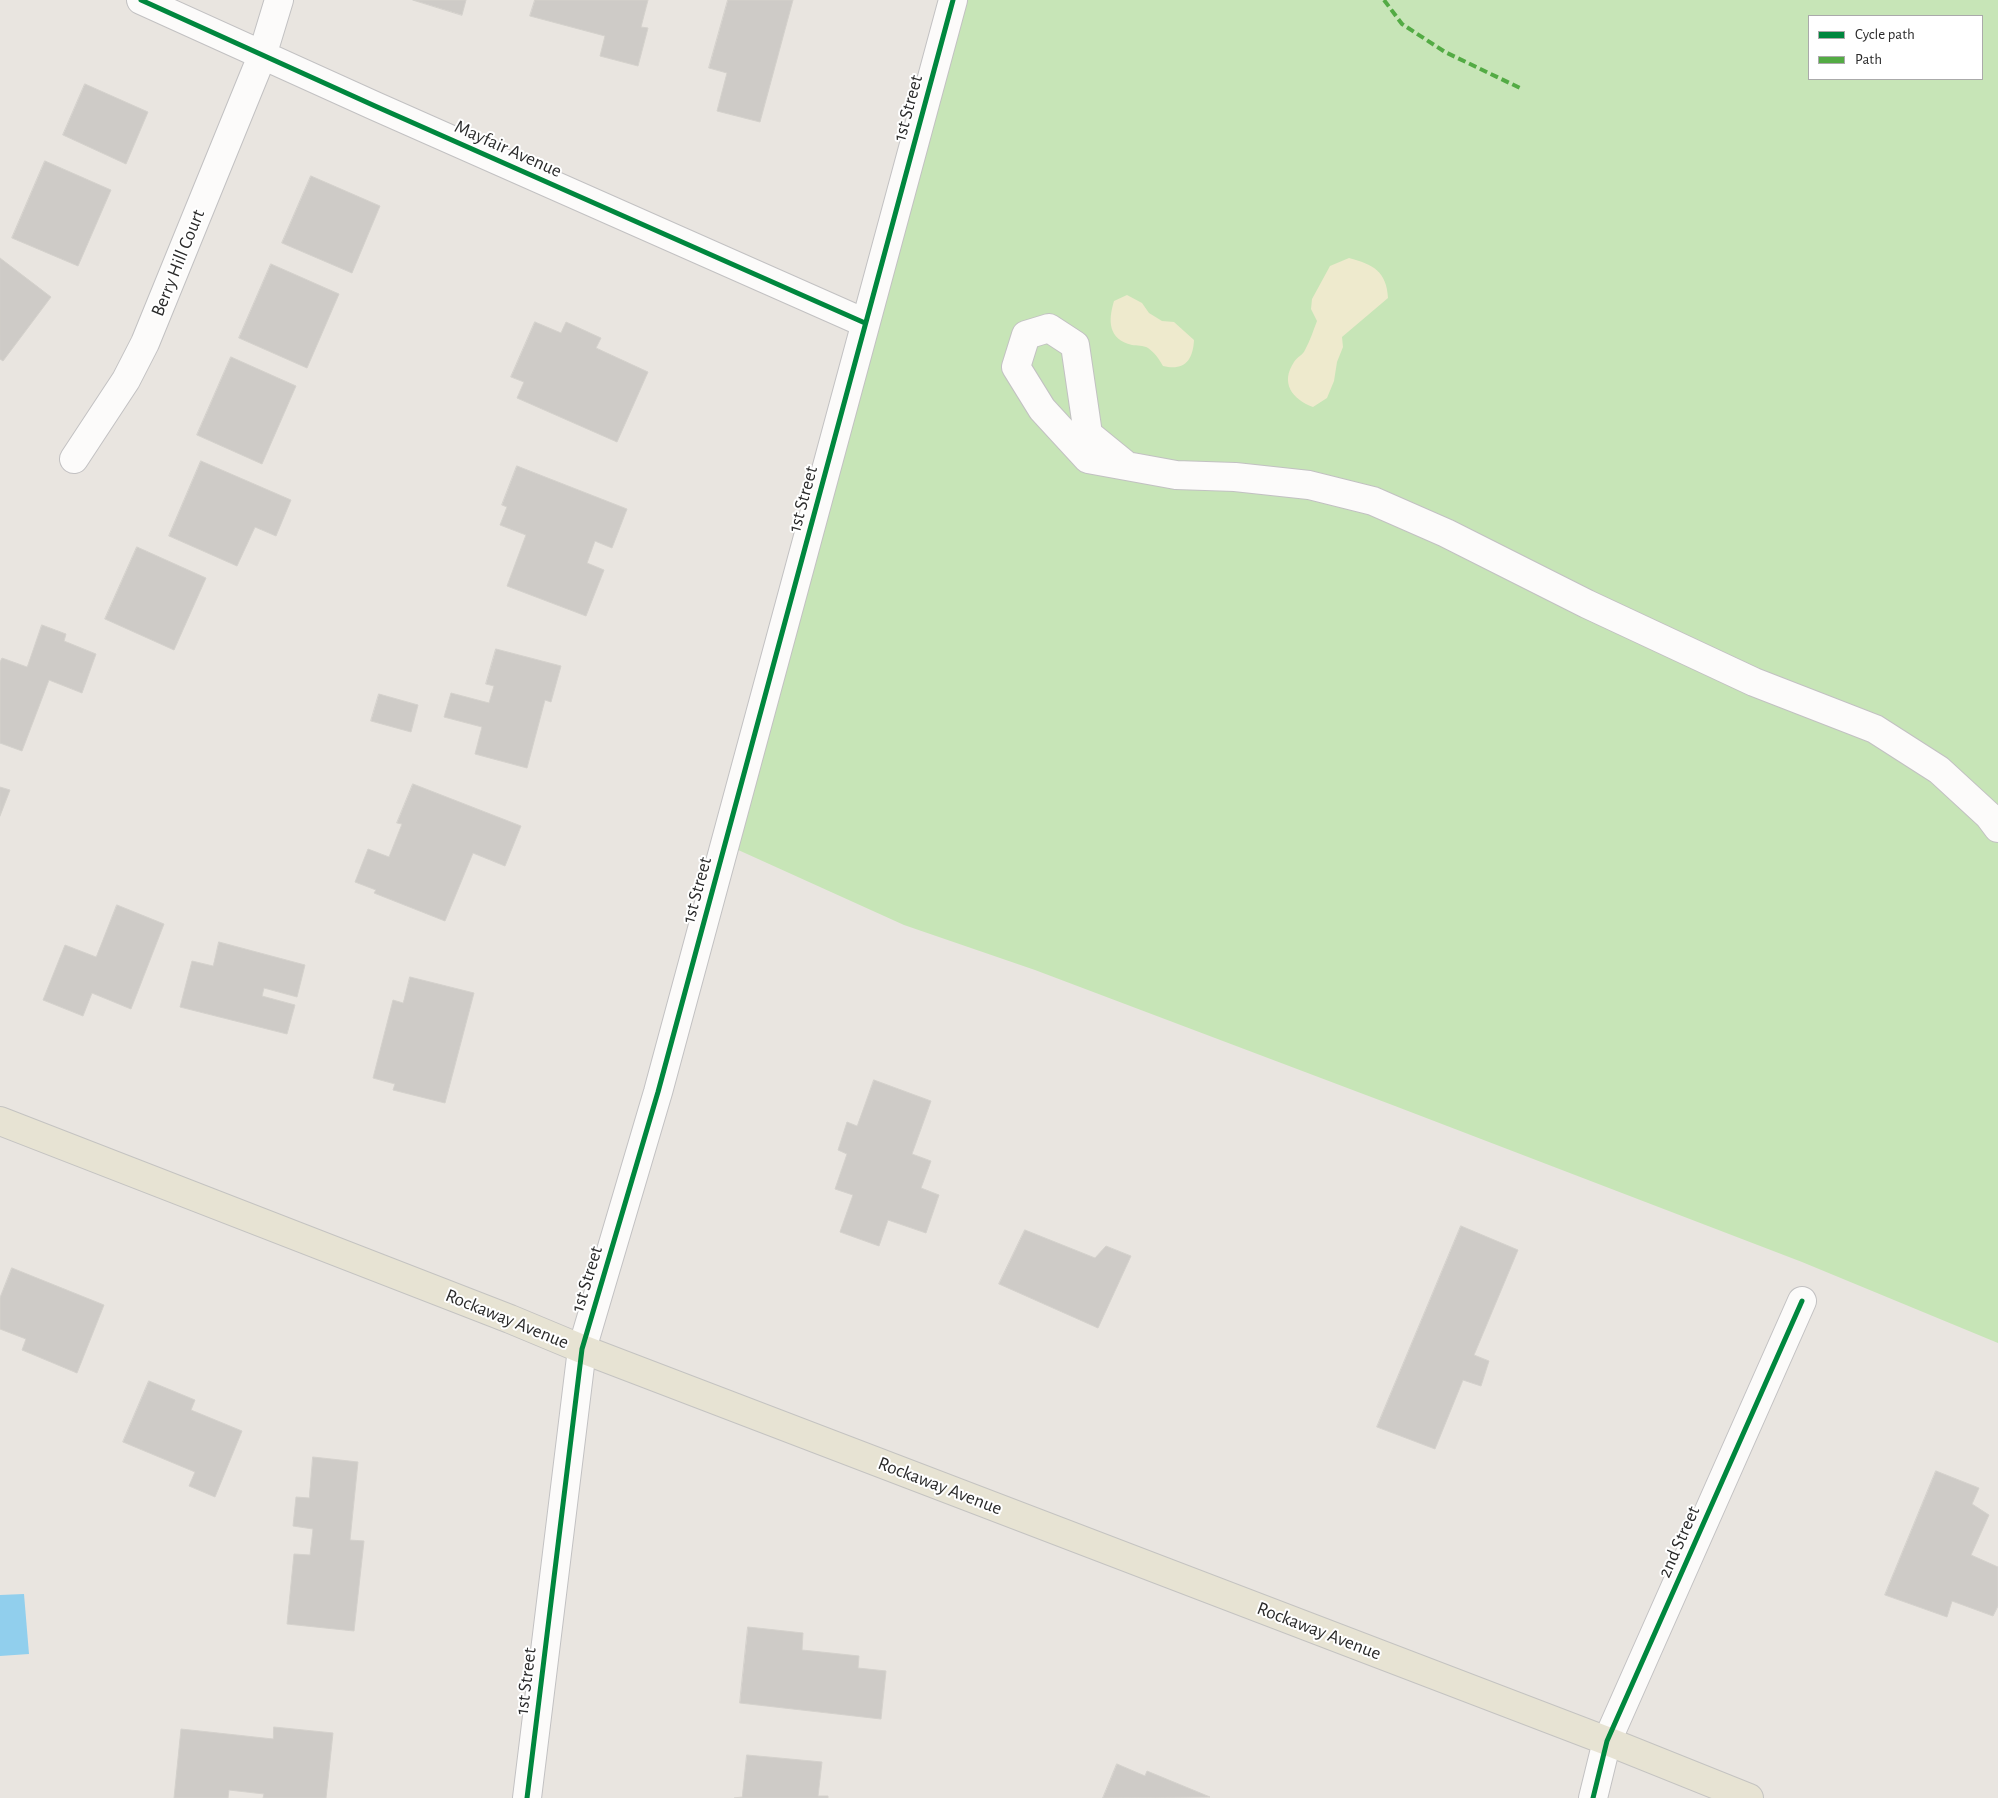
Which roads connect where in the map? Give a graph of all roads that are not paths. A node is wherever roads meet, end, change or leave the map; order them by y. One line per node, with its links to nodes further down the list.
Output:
1 (141, 0): 4 (street, Mayfair Avenue)
2 (279, 0): 4 (street, Berry Hill Court)
3 (953, 0): 5 (street, 1st Street)
4 (262, 56): 5 (street, Mayfair Avenue); 6 (street, Berry Hill Court)
5 (865, 323): 11 (street, 1st Street)
6 (74, 459)
7 (1126, 465): 7 (street); 8 (street)
8 (1998, 828)
9 (0, 1121): 11 (main road, Rockaway Avenue)
10 (1802, 1301): 12 (street, 2nd Street)
11 (582, 1350): 12 (main road, Rockaway Avenue); 13 (street, 1st Street)
12 (1607, 1741): 14 (street, 2nd Street); 15 (main road, Rockaway Avenue)
13 (527, 1798)
14 (1593, 1798)
15 (1749, 1798)

